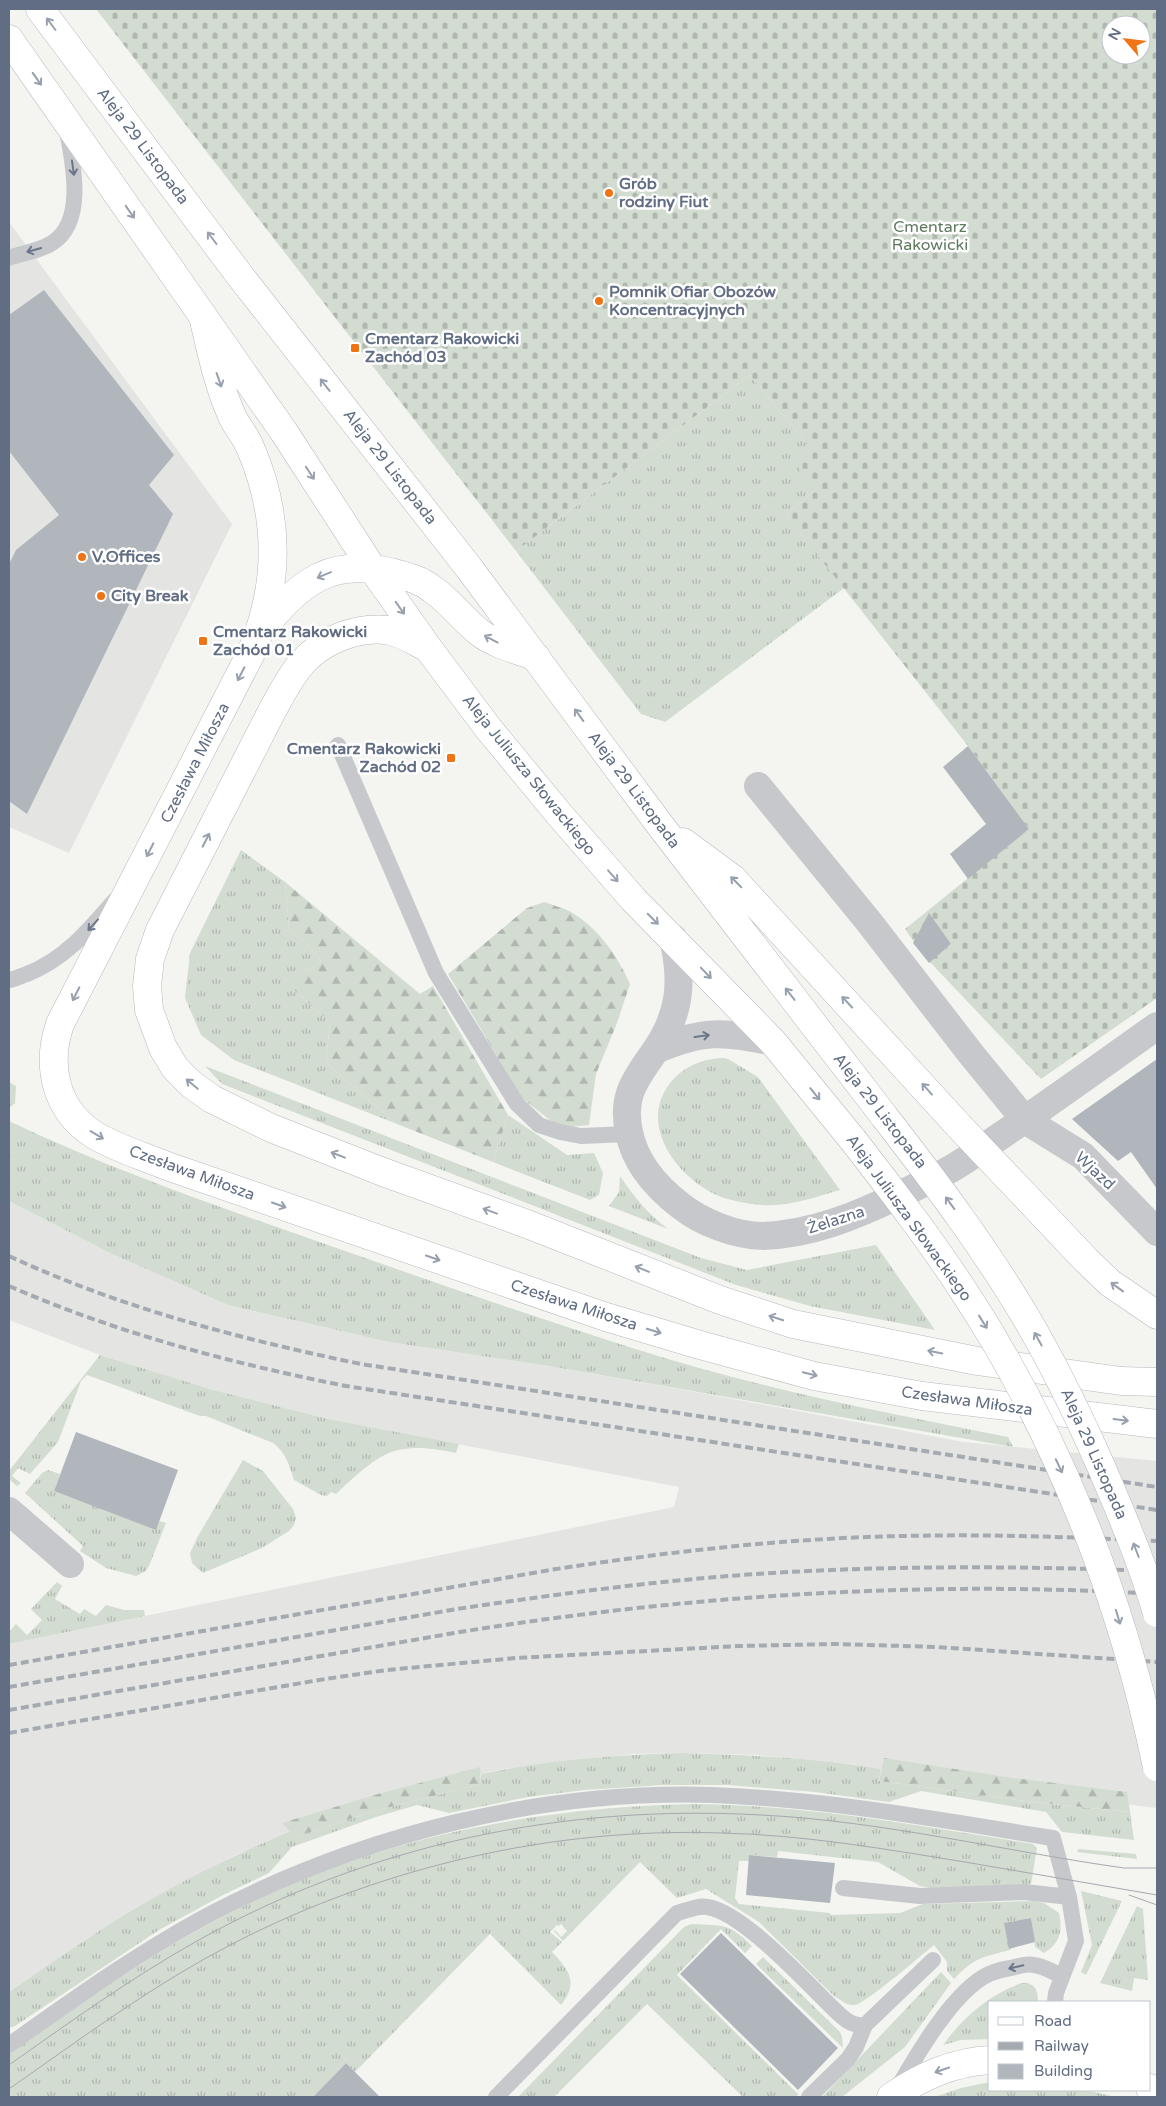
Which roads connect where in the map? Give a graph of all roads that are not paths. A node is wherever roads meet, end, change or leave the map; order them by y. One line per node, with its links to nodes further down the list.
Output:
1 (40, 9): 9 (main road, Aleja 29 Listopada, one-way to 1)
2 (9, 39): 3 (main road, one-way to 3)
3 (66, 120): 4 (lane, one-way to 4); 5 (main road, one-way to 5)
4 (9, 258)
5 (203, 316): 6 (main road, one-way to 6); 7 (main road, Czesława Miłosza, one-way to 7)
6 (372, 568): 7 (main road, one-way to 7); 8 (main road, one-way to 8); 9 (main road, one-way to 6)
7 (261, 630): 13 (main road, Czesława Miłosza, one-way to 13)
8 (428, 648): 14 (main road, Aleja Juliusza Słowackiego, one-way to 14); 23 (main road, one-way to 8)
9 (536, 657): 12 (main road, Aleja 29 Listopada, one-way to 9)
10 (338, 745): 20 (lane)
11 (758, 786): 19 (street, Wjazd)
12 (660, 825): 22 (main road, one-way to 12, bridge); 27 (main road, Aleja 29 Listopada, one-way to 12, bridge)
13 (137, 876): 15 (lane, one-way to 15); 24 (main road, Czesława Miłosza, one-way to 24)
14 (672, 938): 17 (main road, Aleja Juliusza Słowackiego, one-way to 17); 18 (street, Żelazna)
15 (9, 980)
16 (1157, 1026): 19 (street, Żelazna)
17 (773, 1042): 18 (street, one-way to 17); 28 (main road, Aleja Juliusza Słowackiego, one-way to 28, bridge)
18 (656, 1050): 20 (street, Żelazna)
19 (1025, 1120): 20 (street, Żelazna); 21 (street, Wjazd)
20 (629, 1134)
21 (1157, 1232)
22 (1157, 1315)
23 (1157, 1382)
24 (1157, 1424)
25 (9, 1511): 26 (street)
26 (70, 1564)
27 (1157, 1613)
28 (1157, 1767)
29 (843, 1888): 30 (lane)
30 (1070, 1897): 32 (lane); 35 (lane)
31 (934, 1960): 34 (lane)
32 (1062, 1976): 33 (lane); 37 (lane, one-way to 37)
33 (1055, 2001)
34 (866, 2025): 38 (lane); 39 (lane)
35 (9, 2045)
36 (988, 2060): 37 (main road, one-way to 37)
37 (892, 2096)
38 (496, 2097)
39 (809, 2097)

